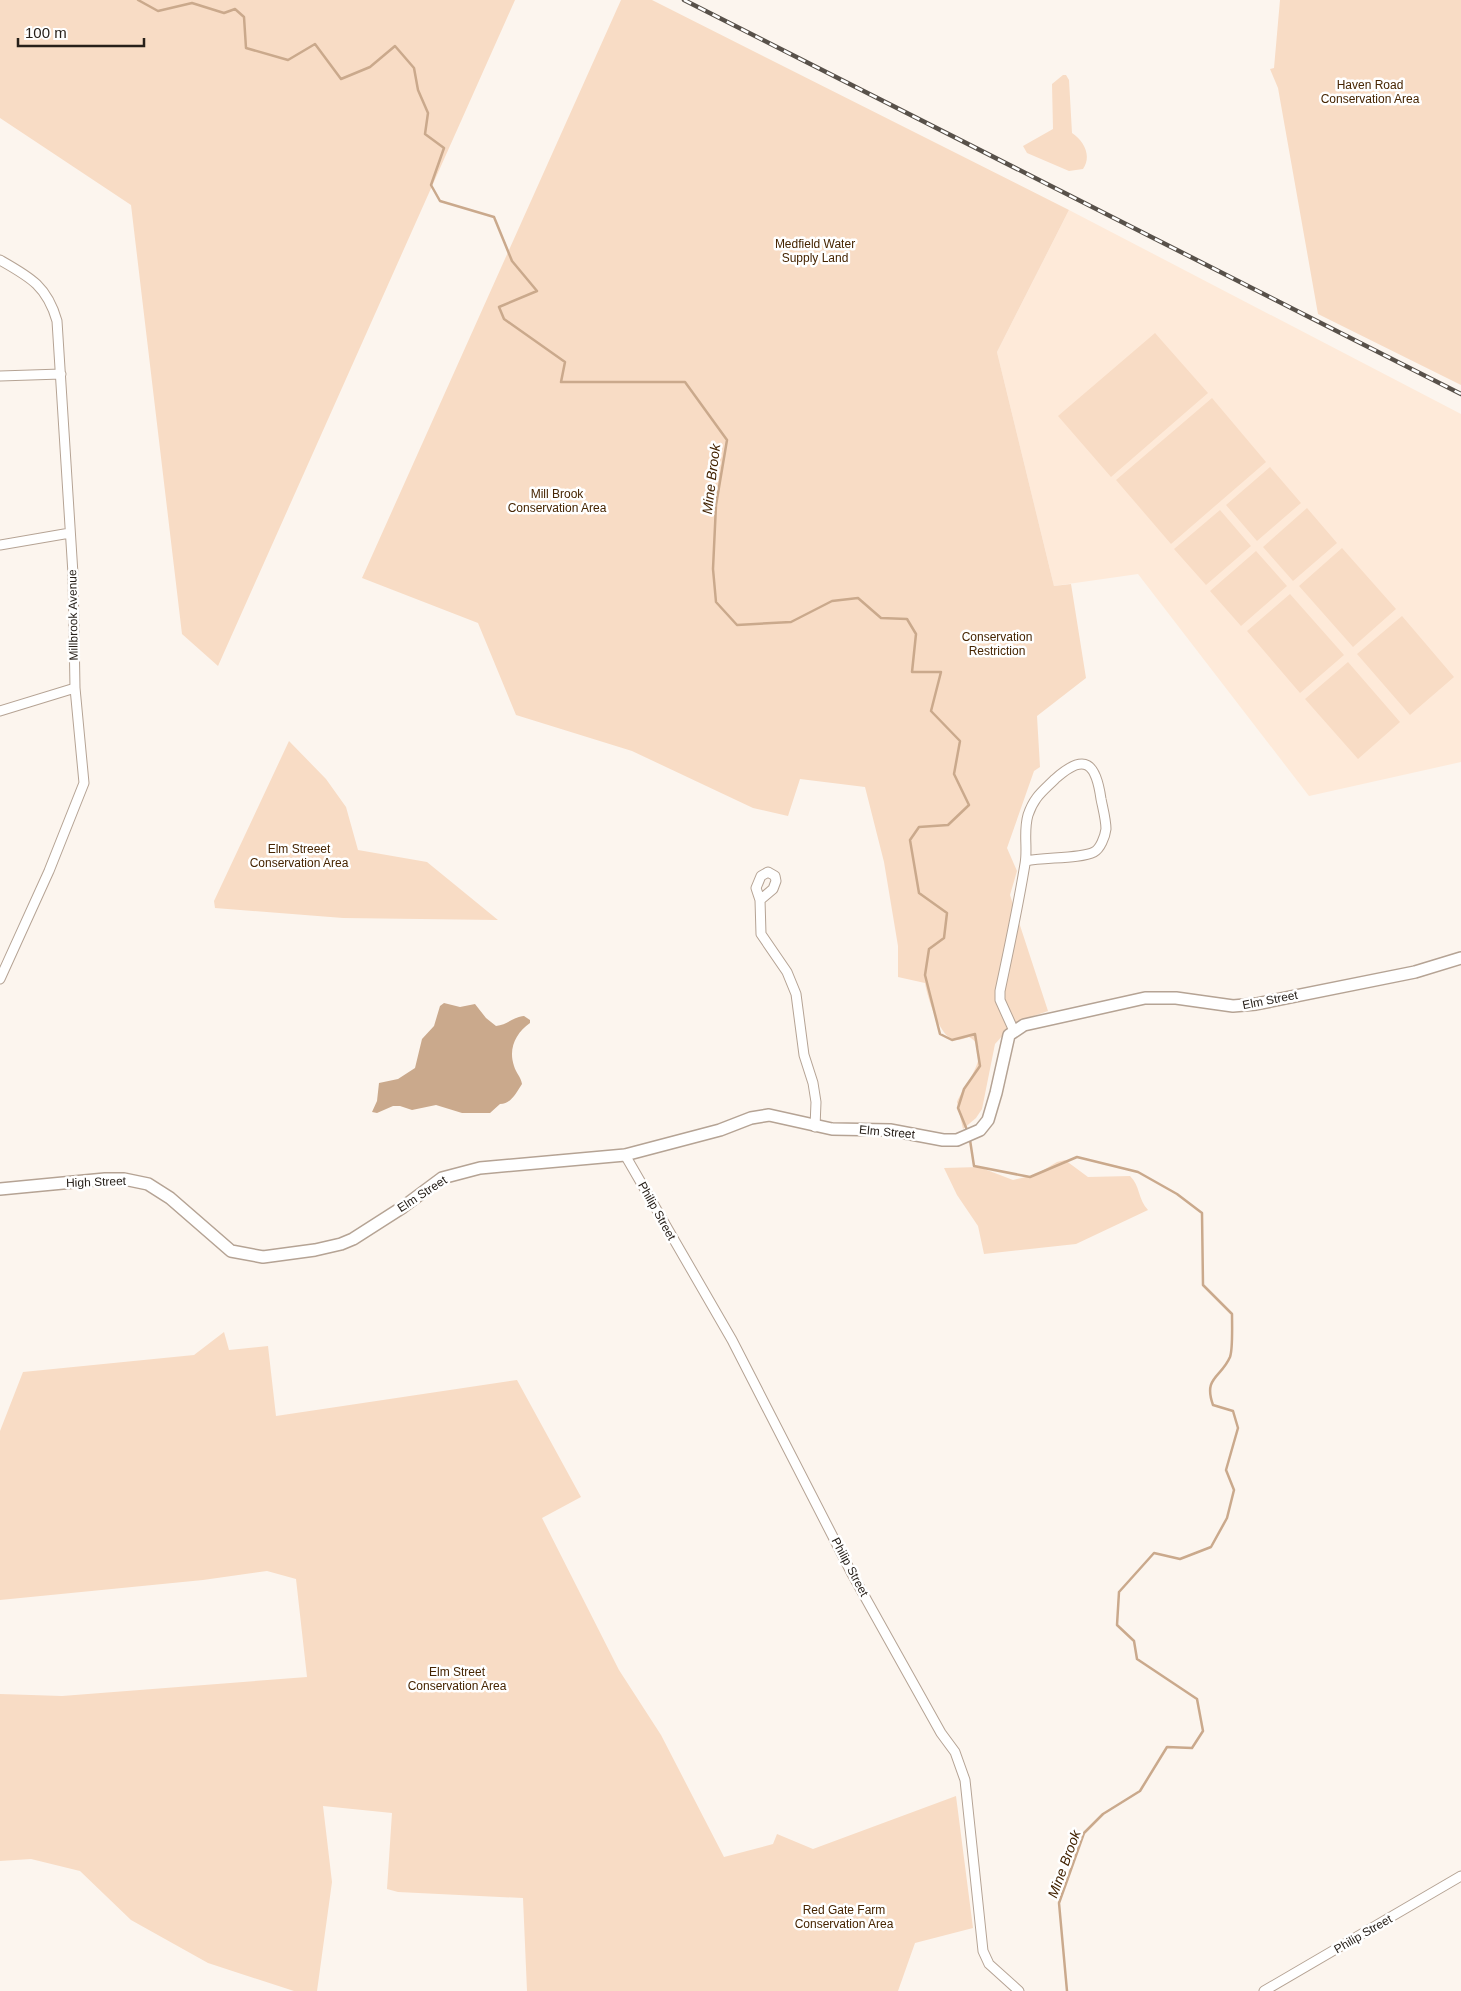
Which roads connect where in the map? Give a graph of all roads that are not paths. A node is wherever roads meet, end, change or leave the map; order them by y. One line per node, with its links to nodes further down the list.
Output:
1 (0, 260): 2 (street, Millbrook Avenue)
2 (61, 374): 3 (street); 4 (street, Millbrook Avenue)
3 (0, 376)
4 (70, 533): 5 (street); 6 (street, Millbrook Avenue)
5 (0, 545)
6 (74, 688): 7 (street); 11 (street, Millbrook Avenue)
7 (0, 711)
8 (1026, 861): 8 (street); 12 (street)
9 (760, 900): 13 (street)
10 (1461, 958): 12 (street, Elm Street)
11 (0, 979)
12 (1014, 1030): 13 (street, Elm Street)
13 (815, 1126): 14 (street, Elm Street)
14 (625, 1155): 16 (street, Elm Street); 18 (street, Philip Street)
15 (0, 1189): 16 (street, High Street)
16 (257, 1257)
17 (1461, 1876): 19 (street, Philip Street)
18 (1019, 1991)
19 (1264, 1991)

